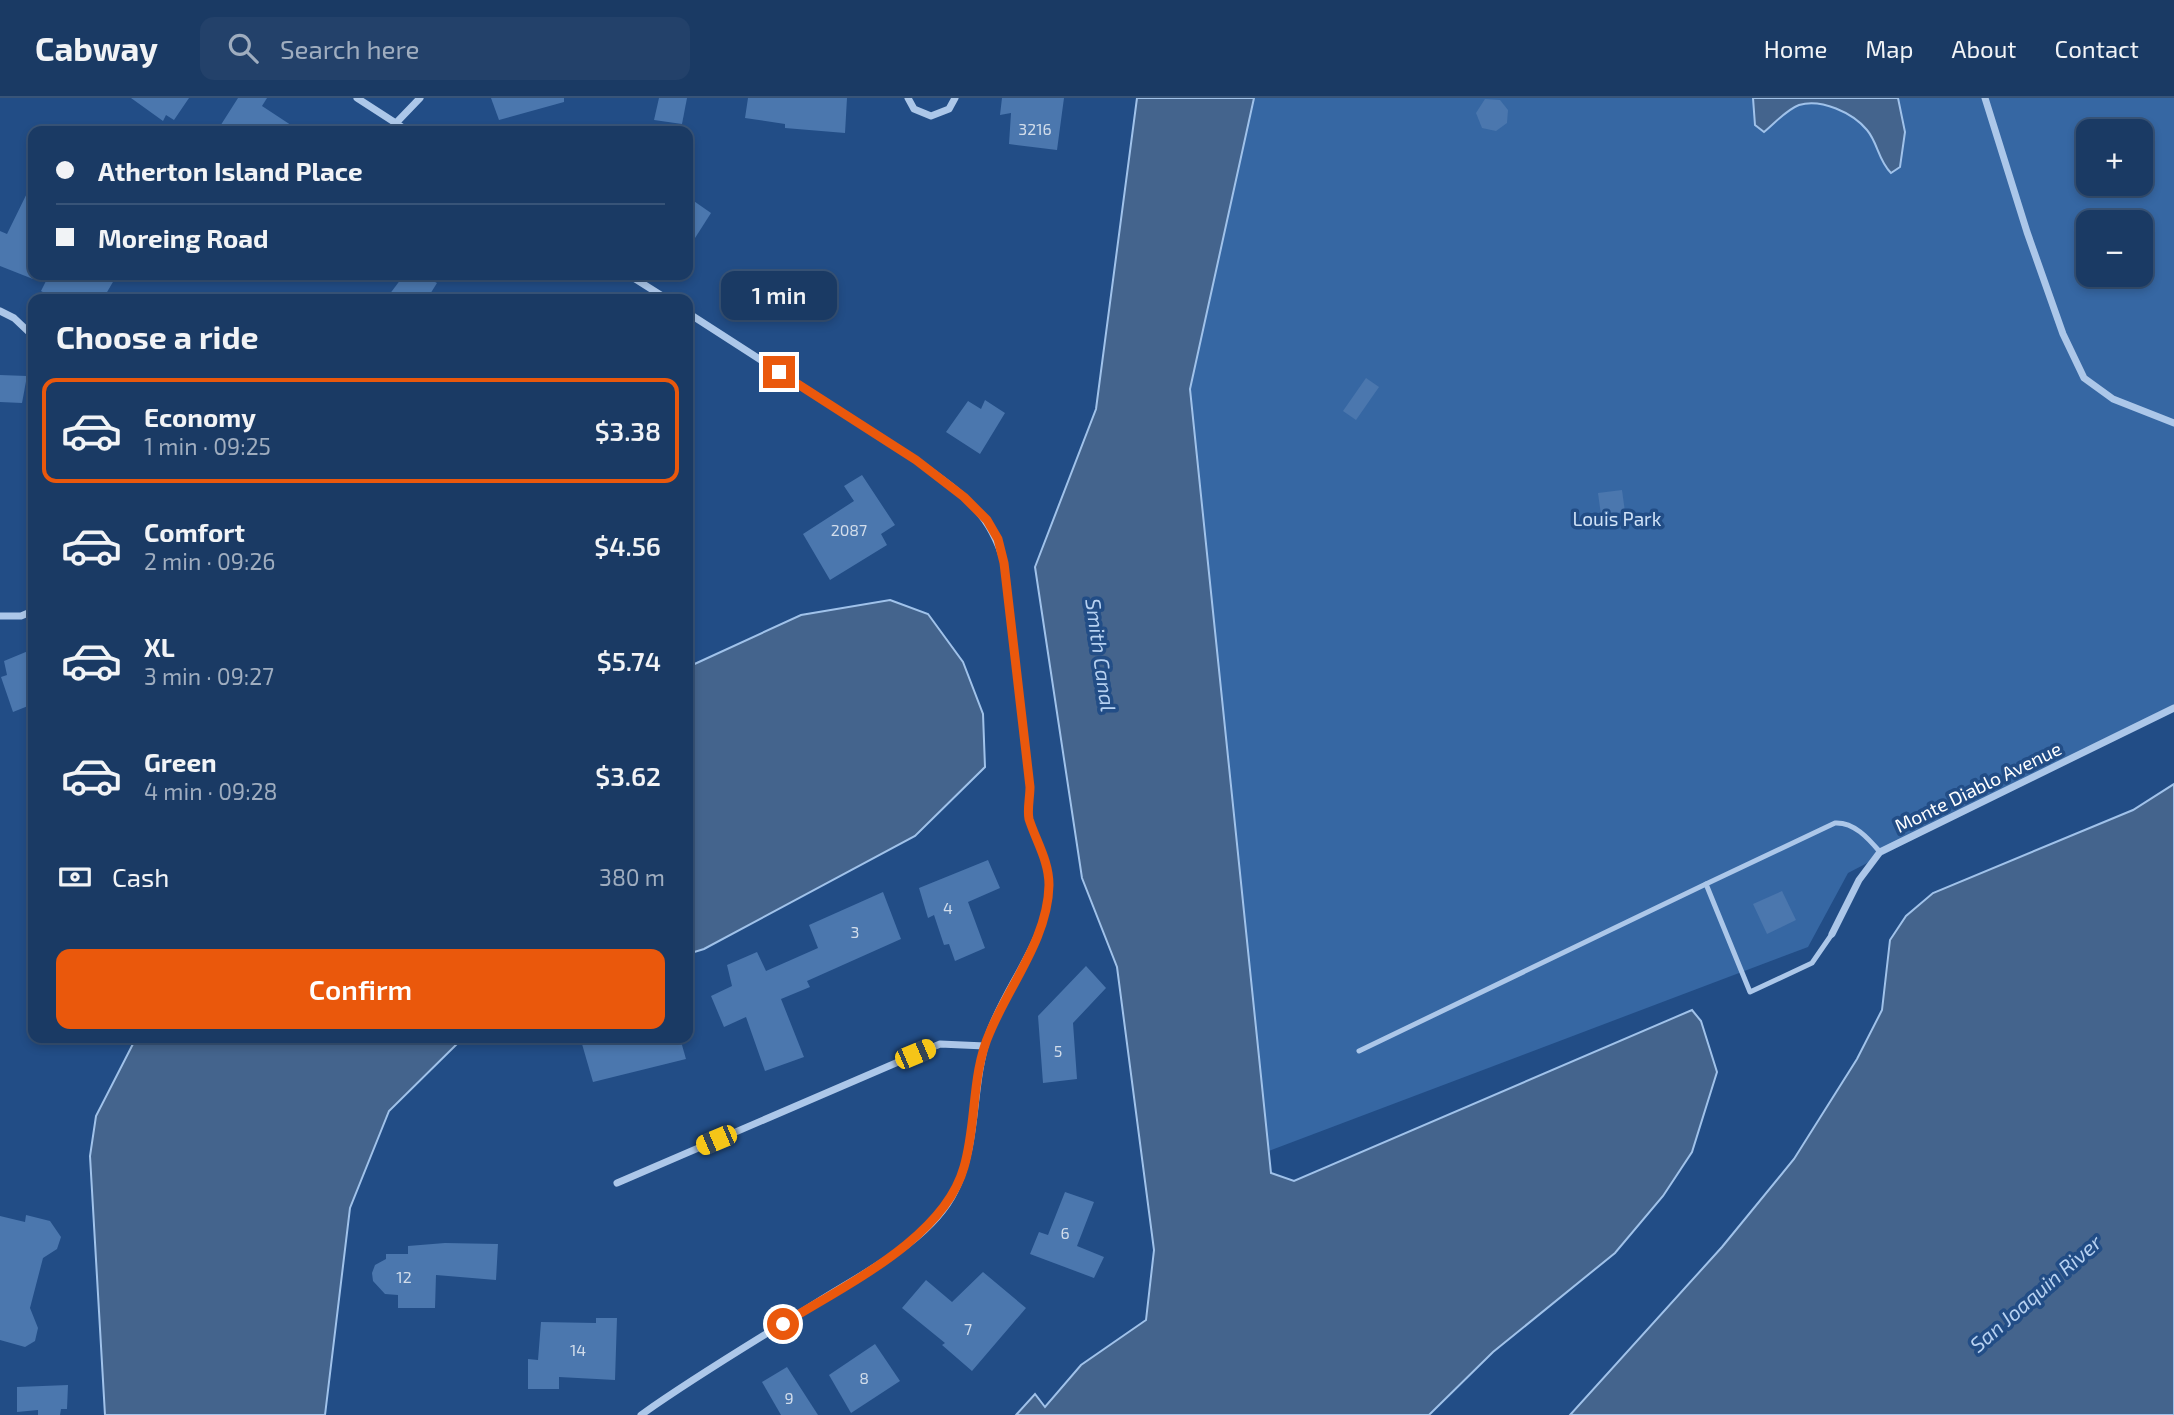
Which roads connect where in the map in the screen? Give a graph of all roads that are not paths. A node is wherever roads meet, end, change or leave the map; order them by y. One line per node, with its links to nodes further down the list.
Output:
1 (357, 98): 6 (street)
2 (420, 98): 6 (street)
3 (908, 98): 4 (street)
4 (955, 98)
5 (1985, 98): 13 (street)
6 (396, 124): 7 (street)
7 (399, 126)
8 (637, 280): 9 (street)
9 (659, 294)
10 (0, 311): 12 (street)
11 (693, 316): 20 (street)
12 (28, 331)
13 (2174, 423)
14 (28, 613): 15 (street)
15 (0, 617)
16 (2174, 708): 17 (street, Monte Diablo Avenue)
17 (1880, 852): 18 (lane); 19 (street, Monte Diablo Avenue)
18 (1706, 884): 19 (lane); 21 (lane)
19 (1832, 934)
20 (985, 1046): 22 (street); 23 (street)
21 (1359, 1051)
22 (617, 1183)
23 (641, 1415)

